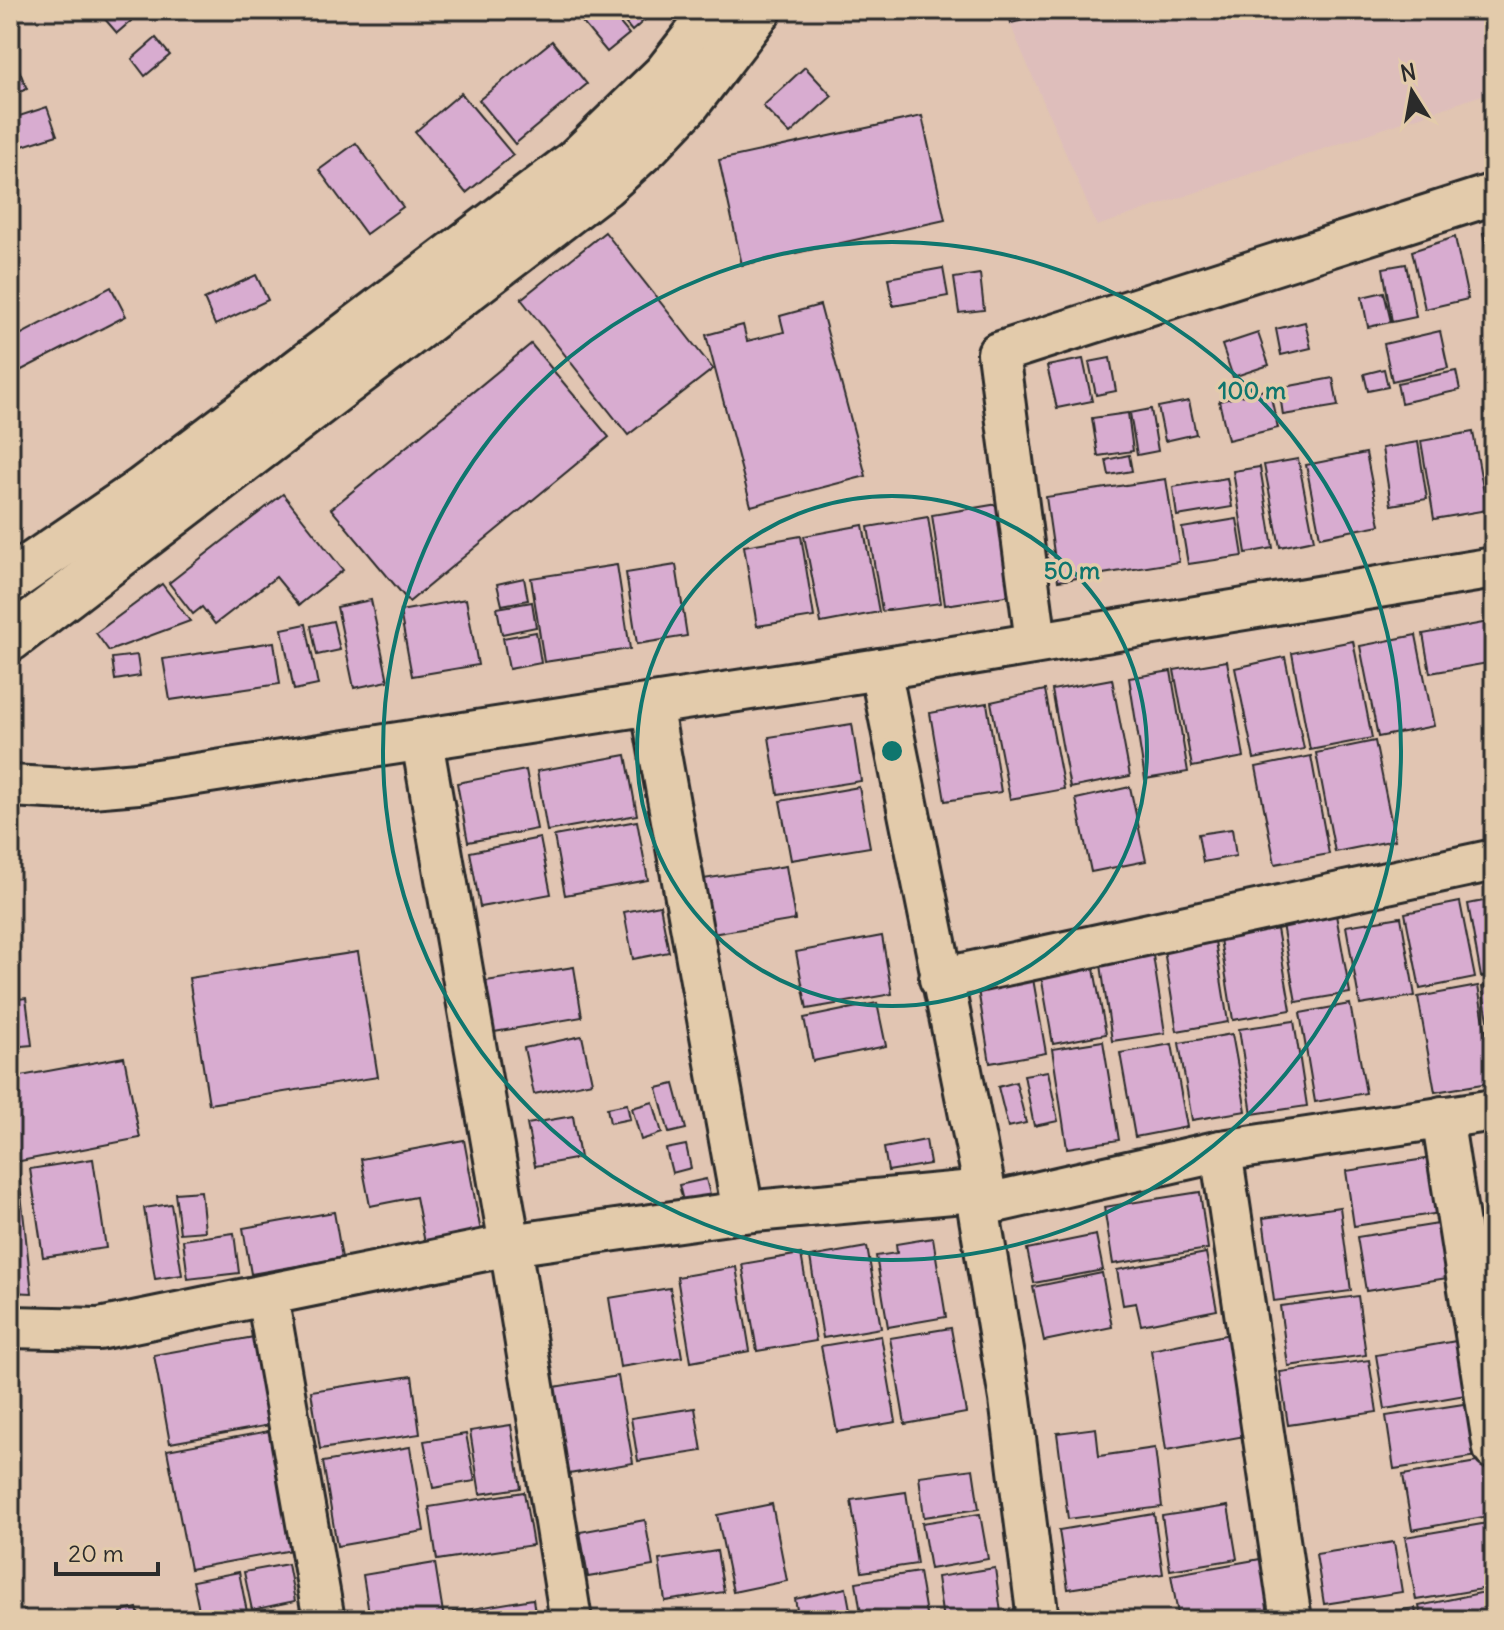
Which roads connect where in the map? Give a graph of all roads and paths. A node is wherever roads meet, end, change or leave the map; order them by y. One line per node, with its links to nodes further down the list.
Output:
1 (716, 10): 5 (main road)
2 (759, 10): 6 (main road)
3 (1494, 194): 7 (street)
4 (1494, 568): 7 (street)
5 (10, 580)
6 (10, 639)
7 (1036, 642): 8 (street)
8 (880, 669): 9 (street); 13 (street)
9 (651, 704): 10 (street); 18 (street)
10 (422, 741): 11 (street); 19 (street)
11 (10, 786)
12 (1494, 860): 13 (street)
13 (940, 979): 17 (street)
14 (1494, 1110): 15 (street)
15 (1442, 1117): 16 (street); 22 (street)
16 (1221, 1151): 17 (street); 26 (street)
17 (981, 1198): 18 (street); 25 (street)
18 (743, 1212): 19 (street)
19 (510, 1245): 20 (street); 24 (street)
20 (267, 1296): 21 (street); 23 (street)
21 (10, 1327)
22 (1494, 1449)
23 (324, 1620)
24 (571, 1620)
25 (1038, 1620)
26 (1291, 1620)

